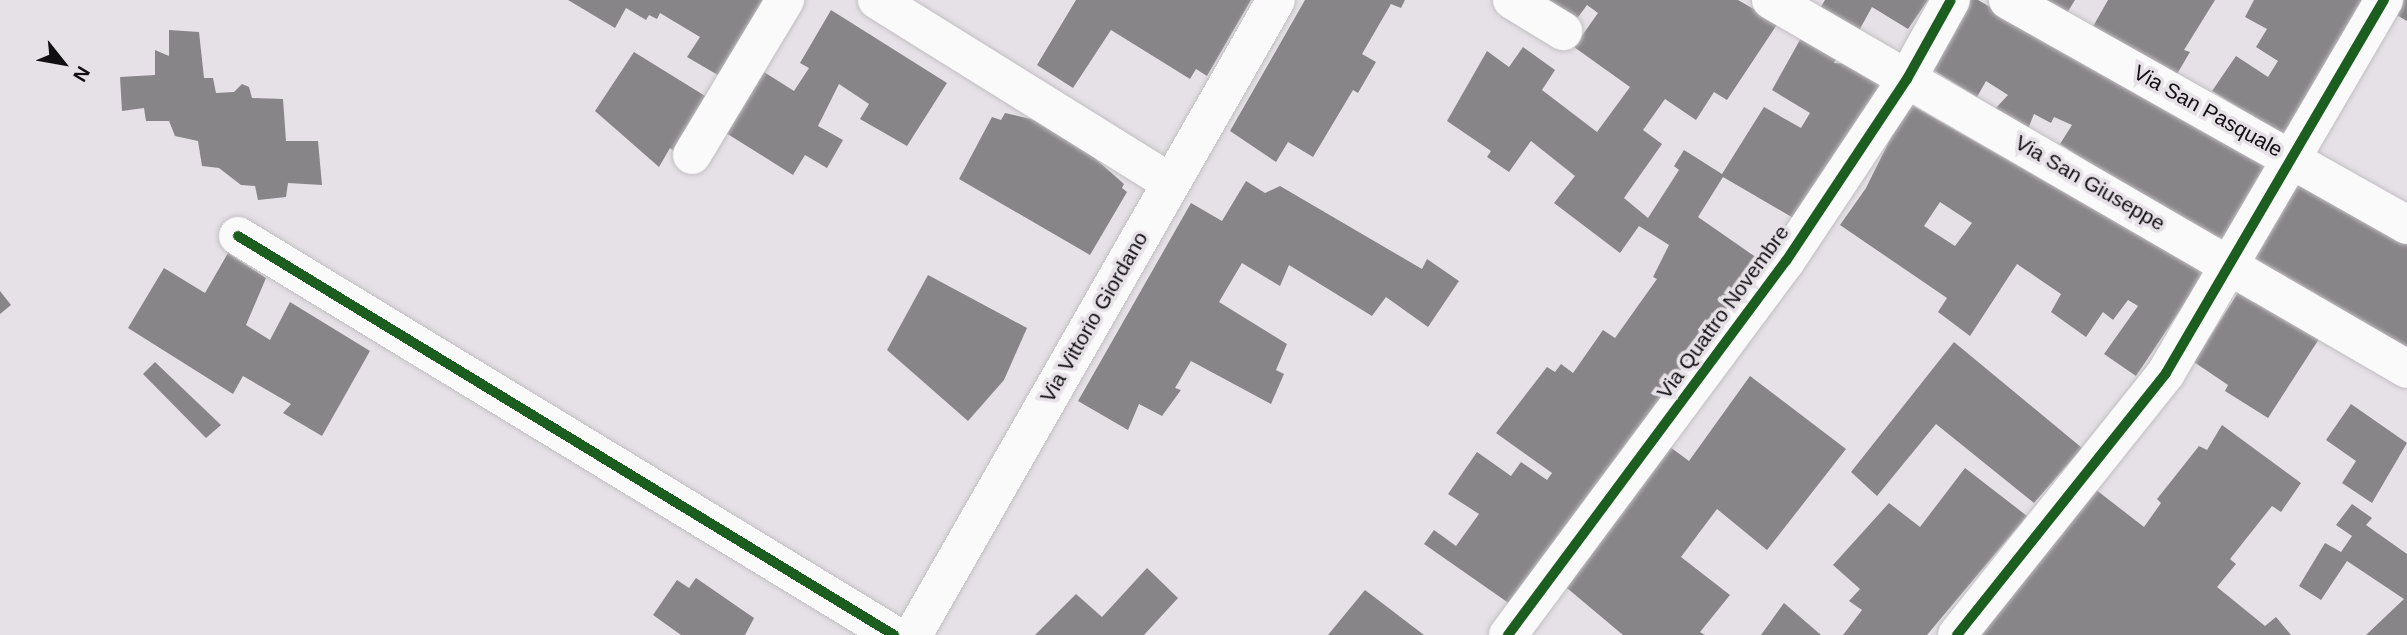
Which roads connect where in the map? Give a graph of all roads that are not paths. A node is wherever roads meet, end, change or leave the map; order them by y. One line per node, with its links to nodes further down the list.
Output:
1 (785, 0): 11 (street)
2 (877, 0): 13 (street)
3 (1276, 0): 13 (street, Via Vittorio Giordano)
4 (1513, 0): 9 (street)
5 (1771, 0): 10 (street, Via San Giuseppe)
6 (1951, 0): 10 (street, Via Quattro Novembre)
7 (2008, 0): 12 (street, Via San Pasquale)
8 (2384, 0): 12 (street)
9 (1563, 31)
10 (1907, 79): 16 (street, Via San Giuseppe); 20 (street, Via Quattro Novembre)
11 (692, 155)
12 (2293, 158): 14 (street, Via San Pasquale); 16 (street)
13 (1171, 183): 19 (street, Via Vittorio Giordano)
14 (2407, 225)
15 (238, 236): 18 (street)
16 (2232, 265): 17 (street, Via San Giuseppe); 21 (street)
17 (2407, 369)
18 (894, 635)
19 (913, 635)
20 (1508, 635)
21 (1957, 635)

